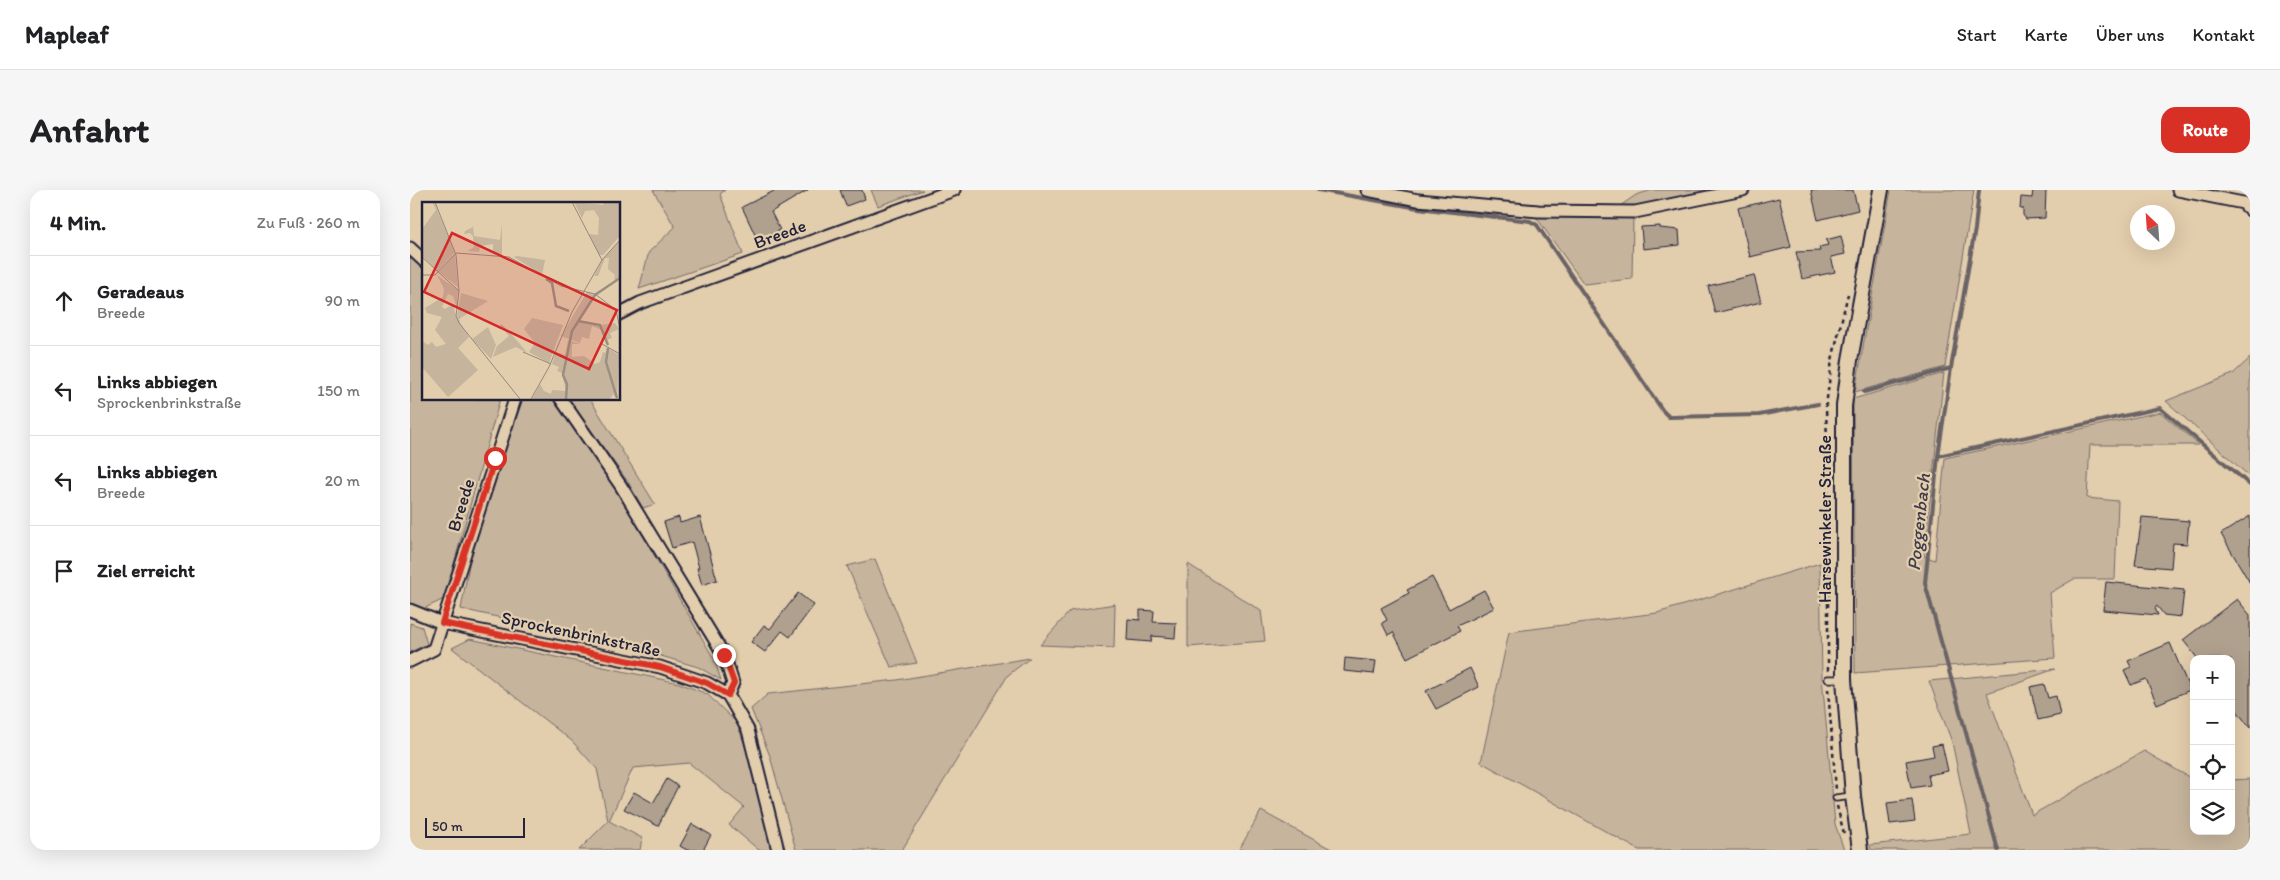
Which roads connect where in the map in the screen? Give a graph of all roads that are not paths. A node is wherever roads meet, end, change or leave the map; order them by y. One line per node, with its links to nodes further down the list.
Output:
1 (954, 190): 9 (street, Breede)
2 (1367, 190): 3 (street)
3 (1743, 190)
4 (1881, 190): 16 (street, Harsewinkeler Straße)
5 (2178, 190): 6 (street)
6 (2248, 203)
7 (410, 248): 8 (street)
8 (422, 259)
9 (620, 313)
10 (516, 400): 13 (street, Breede)
11 (562, 400): 17 (street)
12 (410, 610): 13 (street, Sprockenbrinkstraße)
13 (442, 623): 14 (street, Breede); 17 (street, Sprockenbrinkstraße)
14 (410, 661)
15 (1828, 679): 16 (lane)
16 (1844, 679): 18 (street, Harsewinkeler Straße)
17 (728, 695): 20 (street)
18 (1853, 796): 19 (lane); 21 (street, Harsewinkeler Straße)
19 (1836, 798)
20 (778, 850)
21 (1860, 850)

